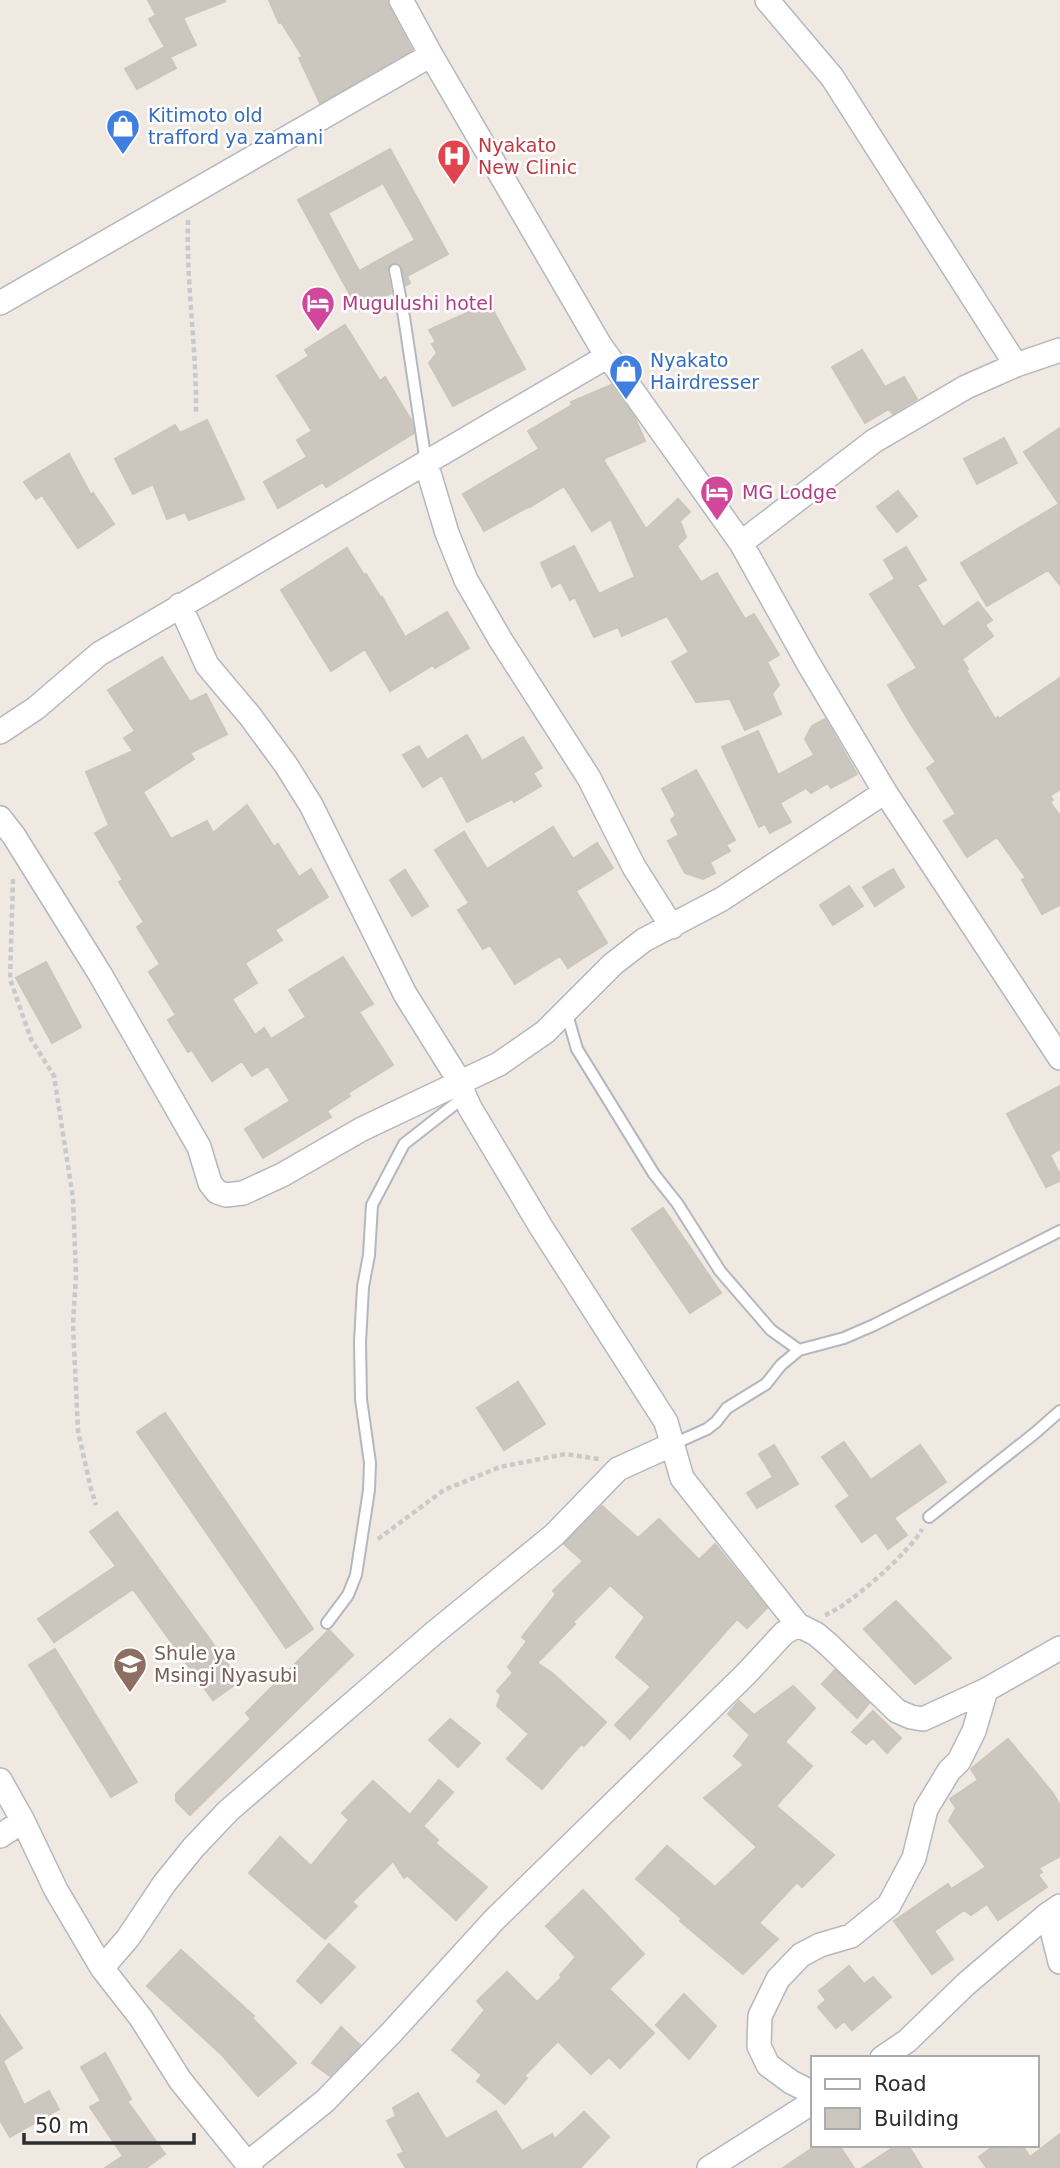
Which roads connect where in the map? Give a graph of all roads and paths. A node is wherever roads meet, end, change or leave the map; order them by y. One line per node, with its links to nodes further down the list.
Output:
1 (401, 0): 3 (street)
2 (768, 1): 9 (street)
3 (430, 55): 4 (street); 8 (street)
4 (189, 194): 6 (street); 10 (path)
5 (395, 270): 11 (lane)
6 (0, 303)
7 (1060, 350): 9 (street)
8 (608, 356): 11 (street); 12 (street)
9 (1016, 365): 12 (street)
10 (196, 415)
11 (426, 463): 13 (street); 18 (street)
12 (741, 543): 15 (street)
13 (180, 605): 14 (street); 21 (street)
14 (0, 732)
15 (885, 792): 18 (street); 20 (street)
16 (0, 818): 21 (street)
17 (13, 875): 27 (path)
18 (672, 927): 19 (street)
19 (566, 1011): 21 (street); 23 (lane)
20 (1060, 1058)
21 (462, 1091): 25 (street); 29 (lane)
22 (1060, 1231): 23 (lane)
23 (799, 1350): 25 (lane)
24 (1060, 1411): 28 (lane)
25 (671, 1445): 26 (street); 31 (street)
26 (631, 1464): 29 (path); 39 (street)
27 (96, 1505)
28 (929, 1517): 31 (path)
29 (360, 1552): 30 (lane)
30 (327, 1623)
31 (797, 1625): 33 (street); 43 (street)
32 (1060, 1648): 33 (street)
33 (986, 1690): 41 (street)
34 (0, 1780): 35 (street)
35 (23, 1821): 36 (street); 39 (street)
36 (0, 1836)
37 (1054, 1910): 38 (street); 40 (street)
38 (1060, 1962)
39 (102, 1968): 43 (street)
40 (884, 2056)
41 (811, 2092)
42 (811, 2103): 44 (street)
43 (249, 2165)
44 (709, 2168)

